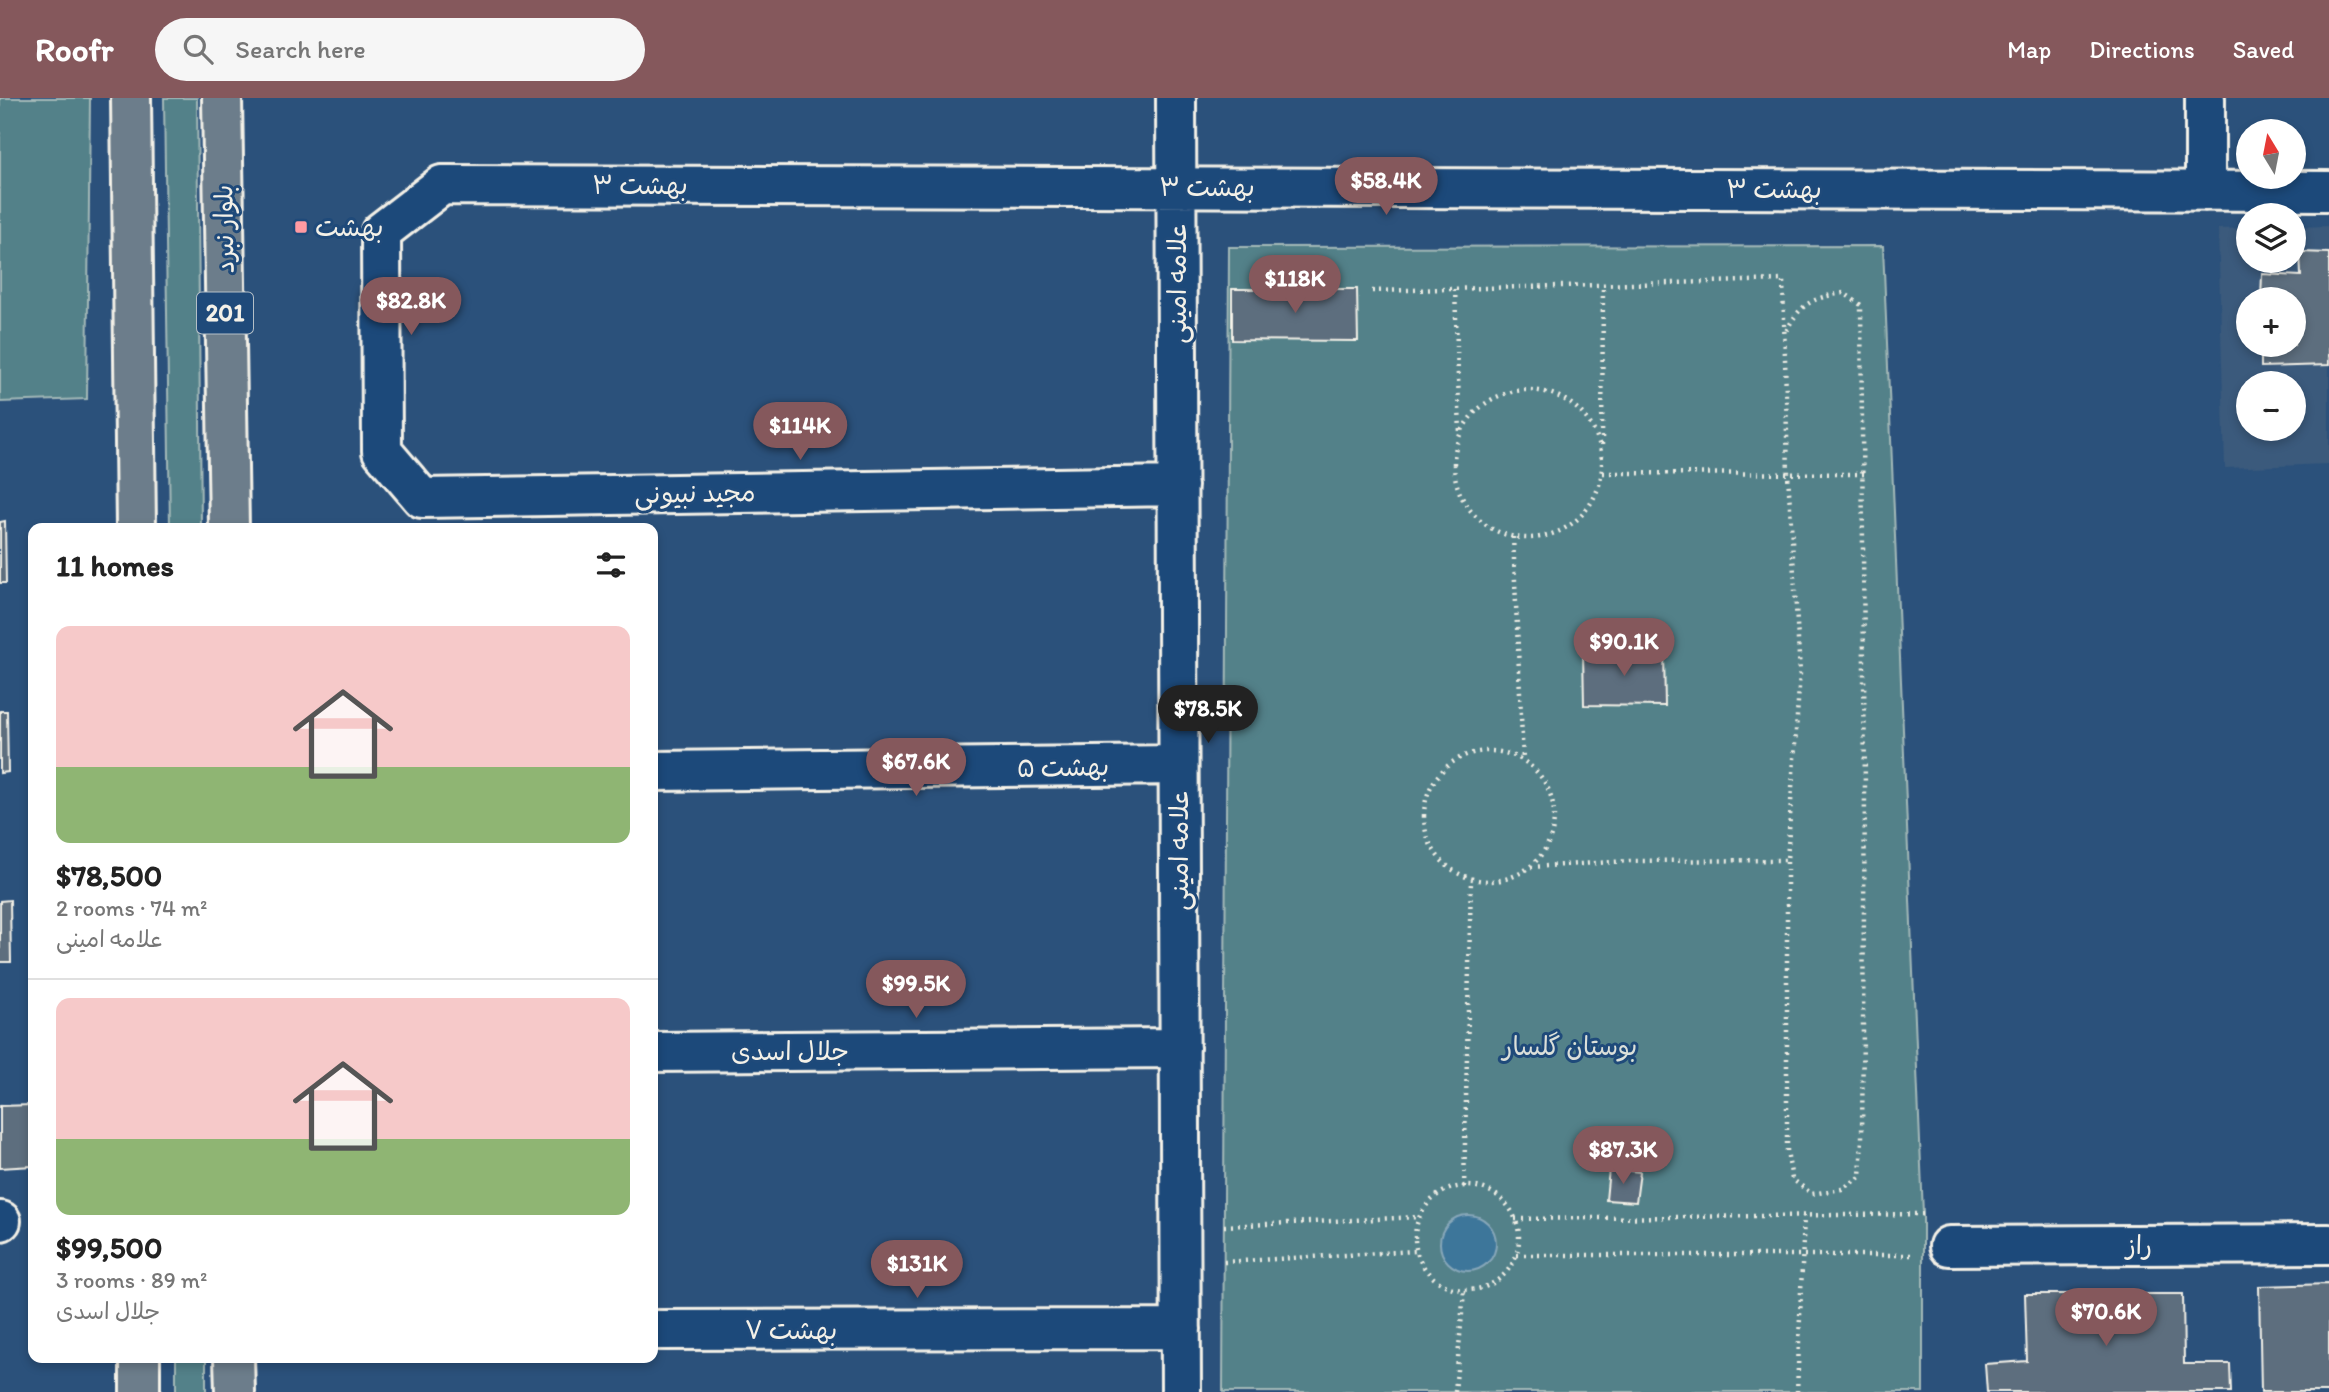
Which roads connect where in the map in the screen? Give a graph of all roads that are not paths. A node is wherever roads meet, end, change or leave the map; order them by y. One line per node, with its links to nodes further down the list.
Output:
1 (131, 98): 10 (main road)
2 (222, 98): 11 (main road, بلوار نبرد / 201)
3 (1176, 98): 5 (street, علامه امینی)
4 (2205, 98): 6 (street)
5 (1177, 187): 6 (street, بهشت ۳); 8 (street, علامه امینی); 9 (street, بهشت ۳)
6 (2205, 191): 7 (street, بهشت ۳)
7 (2329, 191)
8 (1178, 486): 9 (street, مجید نبیونی); 12 (street, علامه امینی)
9 (422, 498)
10 (136, 523)
11 (229, 523)
12 (1178, 765): 13 (street, بهشت ۵); 14 (street, علامه امینی)
13 (658, 771)
14 (1180, 1048): 15 (street, جلال اسدی); 18 (street, علامه امینی)
15 (658, 1052)
16 (2329, 1244): 17 (street, راز)
17 (1936, 1251)
18 (1181, 1329): 19 (street, بهشت ۷); 24 (street, علامه امینی)
19 (658, 1330)
20 (140, 1363): 22 (main road)
21 (234, 1363): 23 (main road)
22 (140, 1392)
23 (235, 1392)
24 (1181, 1392)

